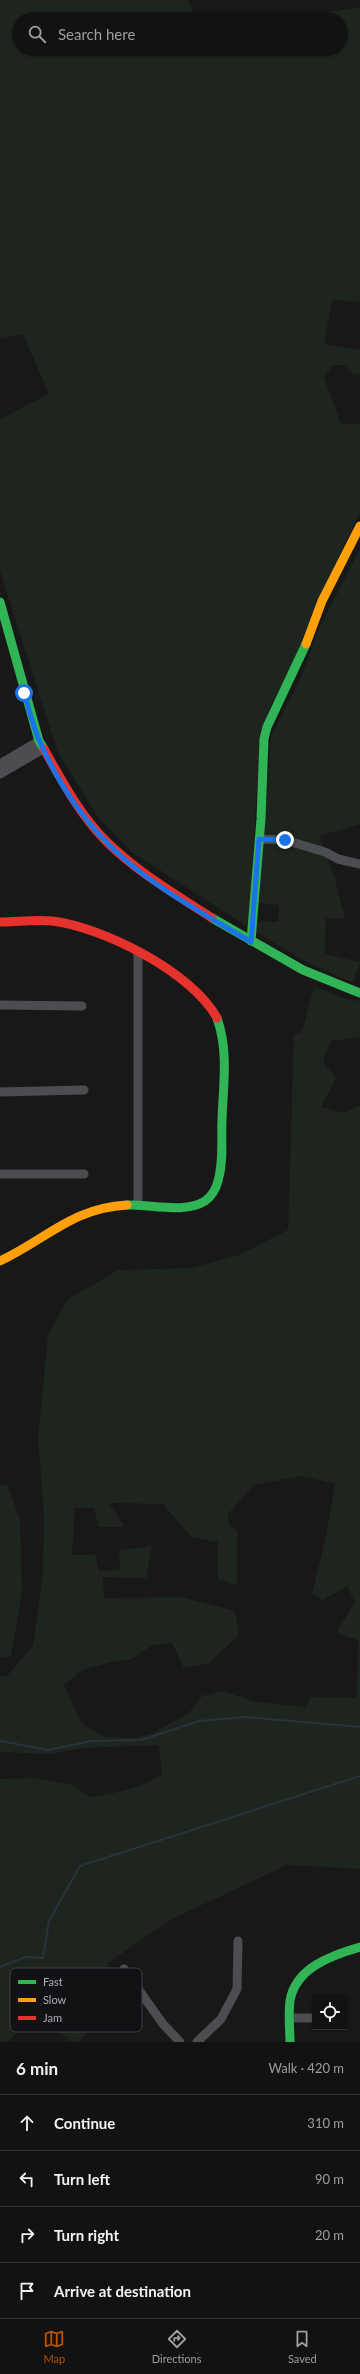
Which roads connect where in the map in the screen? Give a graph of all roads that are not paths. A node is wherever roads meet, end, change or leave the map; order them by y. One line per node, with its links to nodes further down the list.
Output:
1 (360, 526): 6 (street)
2 (0, 602): 3 (street)
3 (41, 745): 4 (street); 5 (street); 9 (street)
4 (0, 764)
5 (0, 774)
6 (259, 839): 7 (street); 9 (street)
7 (360, 864)
8 (0, 922): 10 (street)
9 (251, 942): 11 (street)
10 (138, 953): 18 (street); 18 (street)
11 (360, 992)
12 (0, 1005): 13 (street)
13 (82, 1006)
14 (84, 1090): 15 (street)
15 (0, 1092)
16 (0, 1174): 17 (street)
17 (84, 1174)
18 (138, 1205): 19 (street)
19 (0, 1261)
20 (238, 1941): 26 (street)
21 (360, 1947): 23 (street)
22 (142, 1994): 25 (street)
23 (291, 2018): 24 (street); 27 (street)
24 (312, 2018)
25 (180, 2042)
26 (197, 2042)
27 (290, 2042)

